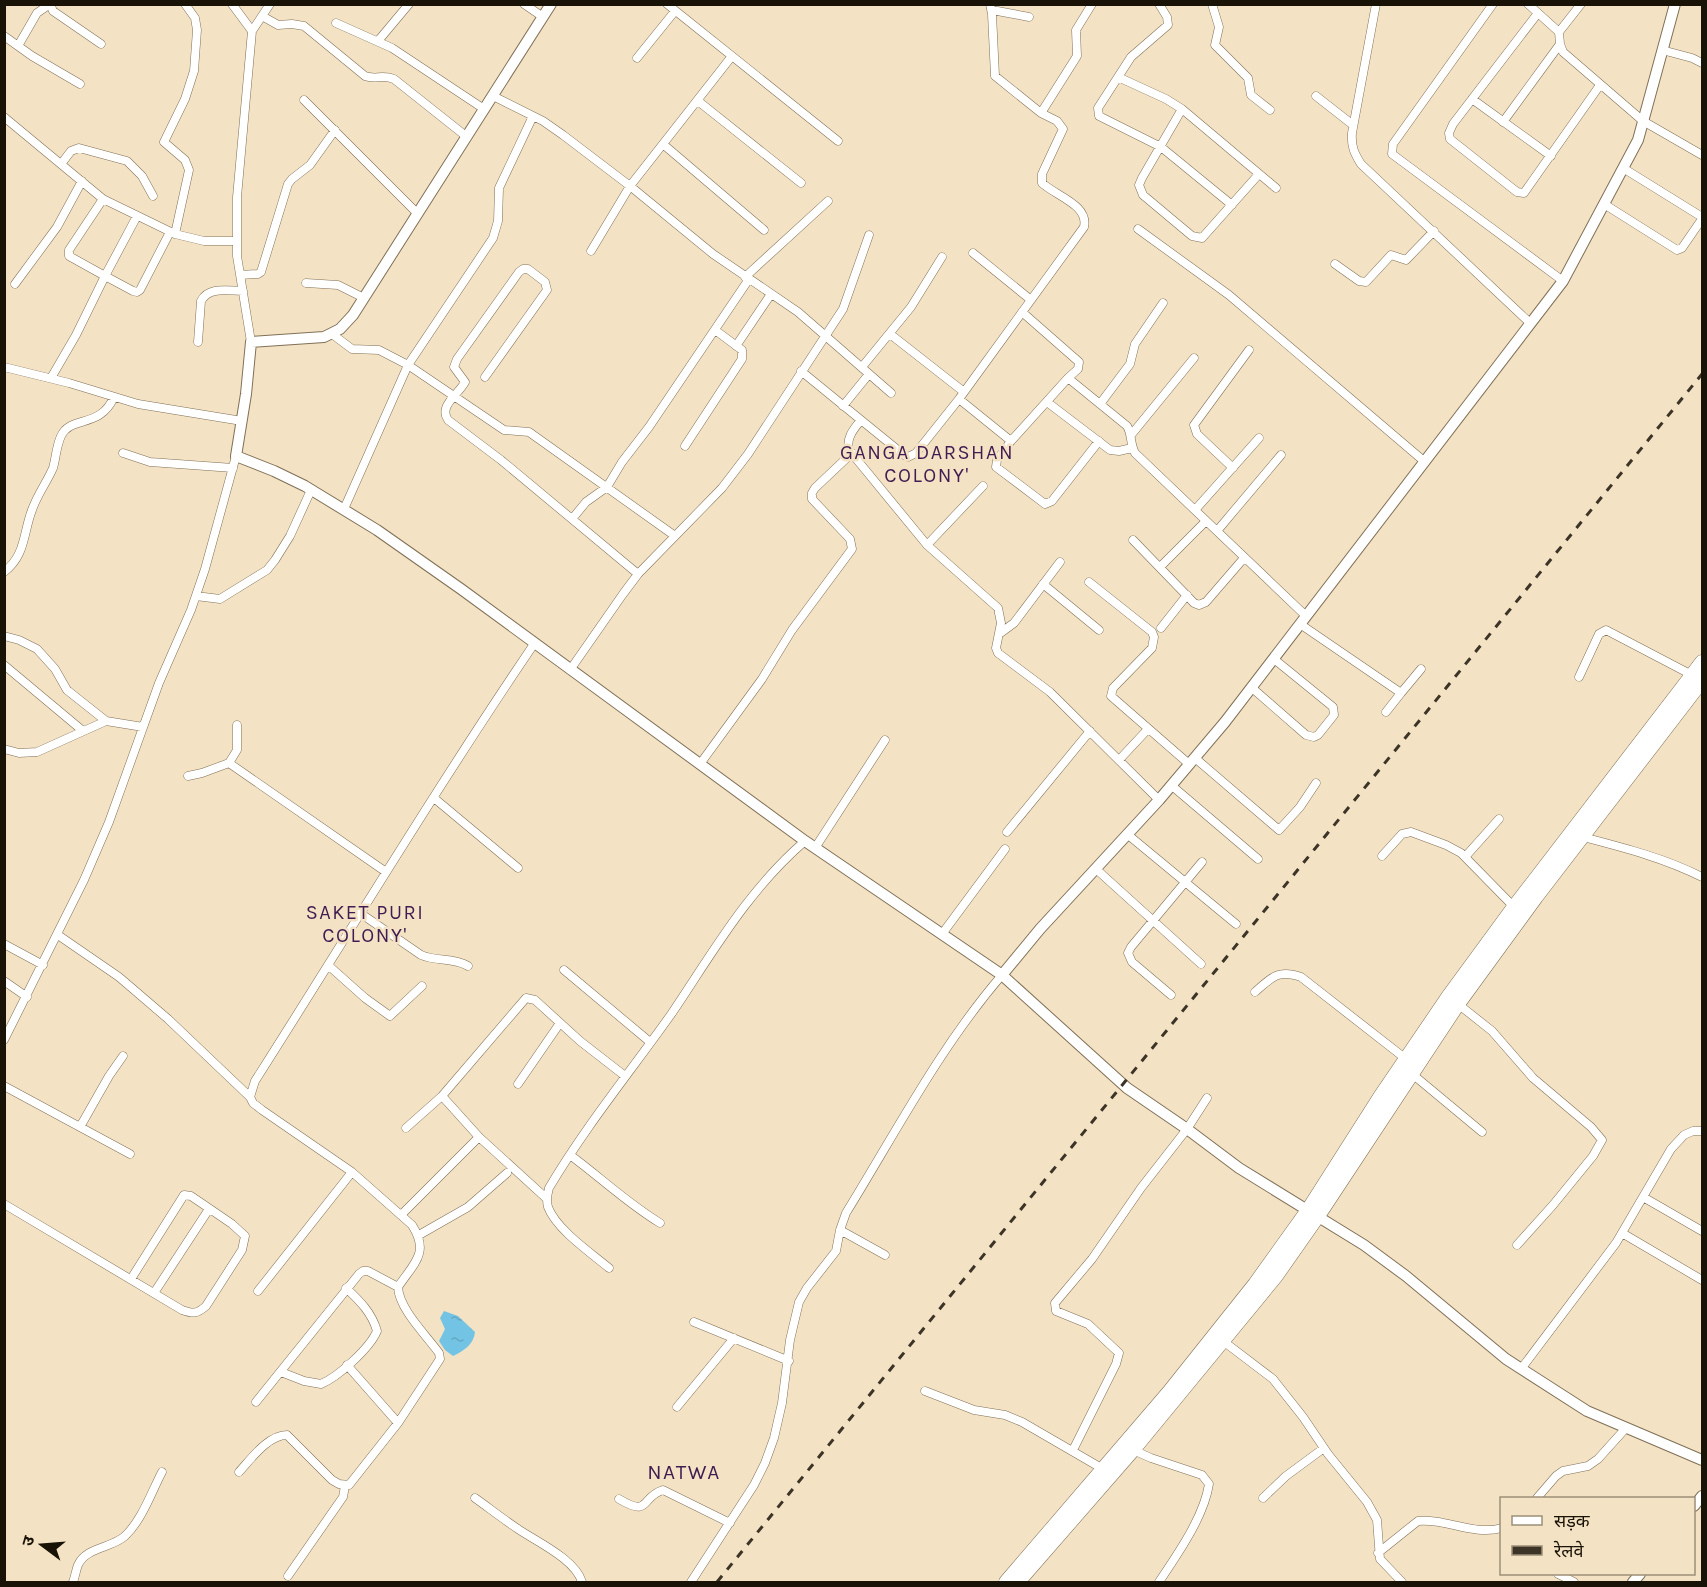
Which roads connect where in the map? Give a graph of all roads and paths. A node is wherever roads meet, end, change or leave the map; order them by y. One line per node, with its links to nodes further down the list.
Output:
1 (185, 4): 76 (street)
2 (232, 4): 23 (street)
3 (270, 4): 19 (street)
4 (409, 4): 26 (street)
5 (524, 4): 20 (street)
6 (551, 4): 20 (street)
7 (667, 4): 17 (street)
8 (1092, 4): 45 (street)
9 (1159, 4): 34 (street)
10 (1212, 4): 44 (street)
11 (1376, 4): 50 (street)
12 (1493, 4): 86 (street)
13 (1528, 4): 18 (street)
14 (1581, 4): 24 (street)
15 (1675, 4): 30 (street)
16 (991, 7): 21 (street); 45 (street)
17 (675, 11): 31 (street); 32 (street)
18 (1538, 13): 24 (street); 39 (street)
19 (262, 16): 23 (street); 52 (street)
20 (543, 17): 37 (street)
21 (1029, 17)
22 (336, 23): 26 (street)
23 (252, 32): 78 (street)
24 (1559, 32): 28 (street)
25 (4, 36): 29 (street)
26 (378, 41): 43 (street)
27 (101, 44): 29 (street)
28 (1560, 44): 36 (street); 49 (street)
29 (18, 46): 35 (street)
30 (1662, 50): 33 (street); 48 (street)
31 (732, 56): 41 (street); 53 (street)
32 (637, 58)
33 (1702, 63)
34 (1118, 77): 42 (street); 55 (street)
35 (80, 84)
36 (1600, 85): 48 (street); 57 (street)
37 (493, 96): 43 (street); 46 (street)
38 (1316, 96): 50 (street)
39 (1472, 99): 49 (street); 57 (street)
40 (304, 100): 51 (street)
41 (698, 101): 54 (street); 62 (street)
42 (1182, 109): 55 (street); 60 (street)
43 (484, 110): 52 (street)
44 (1270, 110)
45 (1041, 112): 92 (street)
46 (533, 116): 63 (street); 105 (street)
47 (4, 117): 58 (street)
48 (1643, 121): 56 (street); 59 (street)
49 (1503, 122): 57 (street)
50 (1353, 125): 75 (street)
51 (335, 130): 70 (street); 83 (street)
52 (467, 136): 70 (street)
53 (838, 141)
54 (664, 145): 63 (street); 74 (street)
55 (1161, 147): 69 (street); 69 (street)
56 (1702, 155)
57 (1551, 156)
58 (61, 164): 61 (street); 65 (street)
59 (1623, 168): 68 (street); 72 (street)
60 (1259, 174): 64 (street); 69 (street)
61 (82, 181): 66 (street); 88 (street)
62 (801, 183)
63 (630, 186): 79 (street); 85 (street)
64 (1276, 188)
65 (153, 196)
66 (104, 200): 71 (street); 84 (street)
67 (828, 201): 85 (street)
68 (1604, 204): 72 (street); 86 (street)
69 (1232, 206)
70 (418, 214): 91 (street)
71 (137, 216): 76 (street); 84 (street)
72 (1702, 218)
73 (1138, 229): 132 (street)
74 (764, 230)
75 (1434, 231): 82 (street); 95 (street)
76 (172, 233): 78 (street); 84 (street)
77 (869, 235): 99 (street)
78 (237, 241): 83 (street)
79 (591, 251)
80 (973, 253): 92 (street)
81 (942, 257): 98 (street)
82 (1335, 264)
83 (240, 275): 89 (street)
84 (105, 276): 111 (street)
85 (747, 278): 90 (street); 96 (street)
86 (1563, 281): 95 (street)
87 (306, 283): 91 (street)
88 (15, 284)
89 (243, 291): 100 (street); 101 (street)
90 (771, 294): 99 (street); 102 (street)
91 (364, 298): 97 (street)
92 (1031, 300): 94 (street)
93 (1163, 303): 118 (street)
94 (1022, 312): 112 (street); 114 (street)
95 (1530, 323): 132 (street)
96 (715, 330): 102 (street); 136 (street)
97 (332, 334): 101 (street); 105 (street)
98 (890, 334): 107 (street); 114 (street)
99 (825, 335): 107 (street); 108 (street)
100 (198, 342)
101 (251, 342): 121 (street)
102 (736, 346): 126 (street)
103 (1250, 350): 134 (street)
104 (1194, 358): 122 (street)
105 (408, 365): 116 (street); 138 (street)
106 (4, 367): 111 (street)
107 (862, 368): 109 (street)
108 (801, 371): 119 (street); 143 (street)
109 (869, 374): 113 (street); 119 (street)
110 (485, 377): 116 (street)
111 (51, 378): 115 (street)
112 (1068, 378): 117 (street); 118 (street)
113 (891, 393)
114 (961, 396): 120 (street); 124 (street)
115 (114, 397): 121 (street); 149 (street)
116 (454, 397): 136 (street); 140 (street)
117 (1047, 402): 124 (street); 125 (street)
118 (1100, 404): 122 (street)
119 (843, 406): 120 (street)
120 (861, 420): 129 (street)
121 (242, 422): 131 (street)
122 (1131, 435): 127 (street)
123 (1259, 438): 134 (street)
124 (1011, 441): 125 (street)
125 (1099, 441): 127 (street)
126 (685, 446)
127 (1132, 448): 139 (street)
128 (123, 453): 133 (street)
129 (852, 453): 145 (street); 182 (street)
130 (1281, 455): 142 (street)
131 (236, 456): 133 (street); 137 (street)
132 (1425, 462): 155 (street)
133 (233, 468): 154 (street)
134 (1233, 468): 139 (street)
135 (983, 486): 145 (street)
136 (607, 487): 140 (street); 143 (street)
137 (311, 490): 138 (street); 154 (street)
138 (344, 509): 160 (street)
139 (1195, 510): 141 (street)
140 (572, 519): 150 (street)
141 (1206, 521): 142 (street); 148 (street)
142 (1217, 531): 146 (street)
143 (675, 536): 150 (street)
144 (1133, 540): 148 (street)
145 (927, 545): 158 (street)
146 (1244, 558): 153 (street); 155 (street)
147 (1060, 562): 152 (street)
148 (1160, 567): 153 (street)
149 (4, 572)
150 (638, 574): 165 (street)
151 (1089, 582): 174 (street)
152 (1043, 584): 157 (street); 158 (street)
153 (1187, 595): 156 (street)
154 (196, 596): 173 (street)
155 (1303, 620): 161 (street); 169 (street)
156 (1161, 628)
157 (1099, 630)
158 (999, 634): 176 (street)
159 (4, 636): 171 (street)
160 (534, 644): 165 (street); 186 (street)
161 (1274, 659): 168 (street); 168 (street)
162 (1702, 662): 167 (highway)
163 (4, 665): 175 (street)
164 (1421, 669): 169 (street)
165 (570, 670): 182 (street)
166 (1580, 677): 167 (street)
167 (1697, 678): 191 (highway); 203 (highway)
168 (1251, 687): 180 (street)
169 (1401, 693): 170 (street)
170 (1386, 712)
171 (106, 721): 173 (street); 175 (street)
172 (237, 725): 181 (street)
173 (143, 727): 208 (street)
174 (1148, 729): 179 (street); 180 (street)
175 (83, 731): 178 (street)
176 (1090, 731): 179 (street); 189 (street)
177 (885, 740): 192 (street)
178 (4, 749)
179 (1119, 760): 187 (street)
180 (1192, 761): 184 (street); 185 (street)
181 (229, 763): 183 (street); 200 (street)
182 (700, 764): 192 (street)
183 (188, 776)
184 (1316, 783)
185 (1171, 785): 187 (street); 196 (street)
186 (434, 798): 198 (street); 200 (street)
187 (1158, 800): 190 (street)
188 (1499, 819): 195 (street)
189 (1007, 832)
190 (1127, 834): 199 (street); 202 (street)
191 (1583, 837): 201 (street); 221 (highway)
192 (810, 844): 207 (street); 224 (street)
193 (1005, 849): 207 (street)
194 (1382, 856): 195 (street)
195 (1465, 857): 203 (street)
196 (1258, 859)
197 (1202, 862): 202 (street)
198 (518, 868)
199 (1095, 869): 205 (street); 215 (street)
200 (386, 872): 204 (street)
201 (1702, 877)
202 (1185, 882): 205 (street); 206 (street)
203 (1514, 907): 226 (highway)
204 (360, 913): 212 (street); 213 (street)
205 (1153, 921): 210 (street); 219 (street)
206 (1236, 924)
207 (942, 934): 215 (street)
208 (58, 935): 211 (street); 232 (street)
209 (4, 944): 211 (street)
210 (1201, 964)
211 (43, 965): 220 (street)
212 (328, 965): 217 (street); 232 (street)
213 (468, 966)
214 (564, 970): 224 (street)
215 (1002, 975): 236 (street); 251 (street)
216 (4, 981): 220 (street)
217 (422, 986)
218 (1255, 992): 226 (street)
219 (1171, 995)
220 (27, 997): 223 (street)
221 (1458, 1004): 227 (highway); 255 (street)
222 (560, 1023): 228 (street); 229 (street); 231 (street)
223 (4, 1040)
224 (650, 1042): 228 (street)
225 (123, 1056): 234 (street)
226 (1406, 1059): 248 (highway)
227 (1411, 1073): 238 (street); 248 (highway)
228 (625, 1076): 241 (street)
229 (518, 1084)
230 (4, 1086): 234 (street)
231 (442, 1096): 235 (street); 239 (street)
232 (250, 1097): 242 (street)
233 (1207, 1098): 236 (street)
234 (80, 1126): 240 (street)
235 (406, 1128)
236 (1187, 1129): 248 (street); 277 (street)
237 (1702, 1131): 244 (street)
238 (1482, 1132)
239 (479, 1137): 245 (street); 249 (street)
240 (130, 1154)
241 (570, 1155): 245 (street); 250 (street)
242 (352, 1172): 249 (street); 262 (street)
243 (507, 1173): 254 (street)
244 (1643, 1197): 252 (street); 253 (street)
245 (546, 1198): 257 (street)
246 (4, 1204): 258 (street)
247 (209, 1209): 258 (street); 263 (street); 263 (street)
248 (1313, 1213): 266 (highway); 269 (street); 280 (highway)
249 (402, 1214): 254 (street)
250 (660, 1223)
251 (840, 1230): 256 (street); 267 (street)
252 (1702, 1231)
253 (1622, 1233): 259 (street); 269 (street)
254 (419, 1235): 260 (street)
255 (1517, 1245)
256 (885, 1256)
257 (609, 1268)
258 (131, 1279): 263 (street)
259 (1702, 1280)
260 (398, 1287): 261 (street); 274 (street)
261 (346, 1288): 268 (street); 270 (street)
262 (258, 1291)
263 (154, 1293)
264 (694, 1322): 265 (street)
265 (734, 1338): 267 (street); 273 (street)
266 (1223, 1341): 276 (street); 278 (highway)
267 (789, 1361): 288 (street)
268 (347, 1365): 270 (street); 274 (street)
269 (1521, 1369): 275 (street)
270 (281, 1372): 272 (street)
271 (925, 1391): 277 (street)
272 (256, 1402)
273 (677, 1407)
274 (398, 1423): 283 (street)
275 (1625, 1428): 279 (street); 284 (street)
276 (1324, 1448): 286 (street); 290 (street)
277 (1073, 1450): 280 (street)
278 (1133, 1450): 297 (highway); 298 (street)
279 (1702, 1460)
280 (1103, 1469): 296 (highway)
281 (162, 1472): 293 (street)
282 (239, 1472): 283 (street)
283 (345, 1486): 292 (street)
284 (1538, 1497)
285 (475, 1498): 294 (street)
286 (1263, 1498)
287 (619, 1499): 288 (street)
288 (730, 1523): 295 (street)
289 (1500, 1531): 290 (street)
290 (1378, 1553): 299 (street)
291 (1560, 1575): 300 (street)
292 (288, 1576)
293 (73, 1582)
294 (582, 1582)
295 (691, 1582)
296 (1006, 1582)
297 (1018, 1582)
298 (1159, 1582)
299 (1402, 1582)
300 (1574, 1582)

